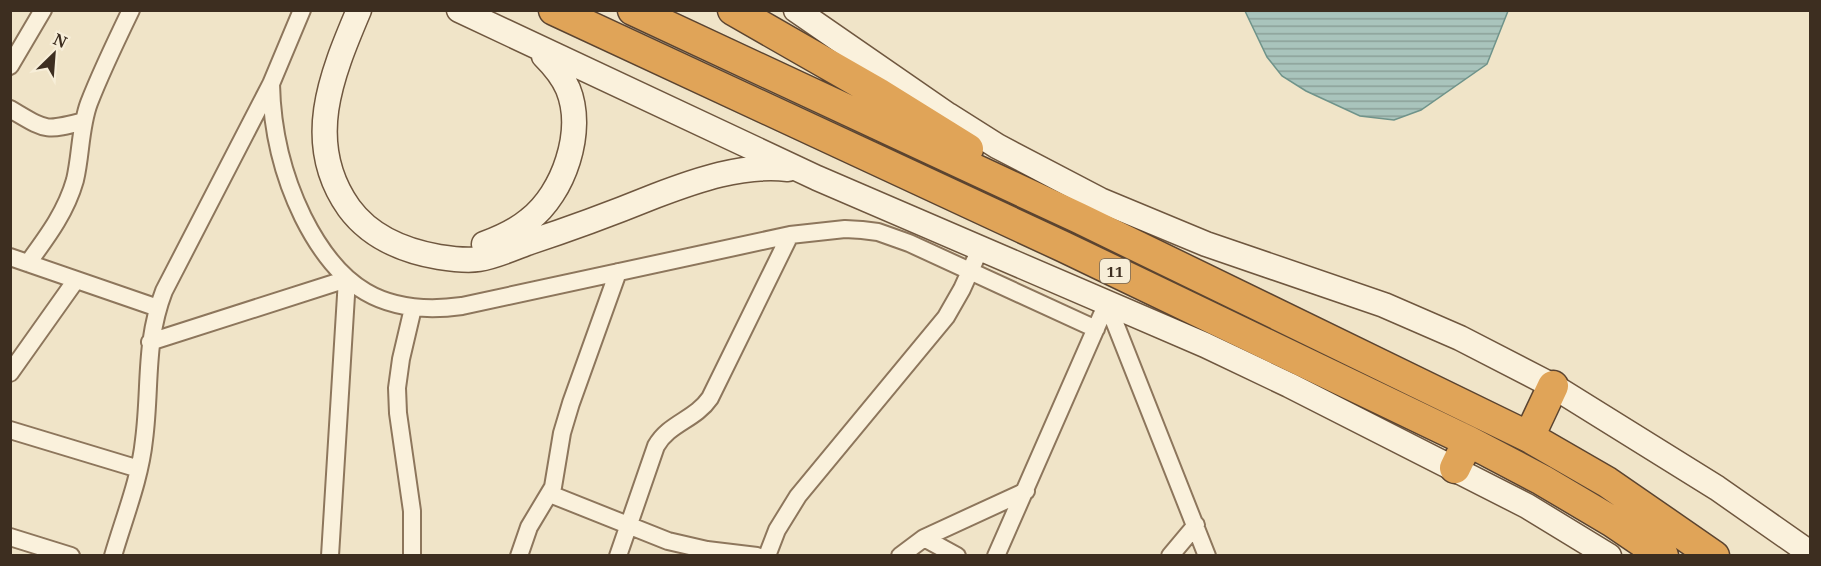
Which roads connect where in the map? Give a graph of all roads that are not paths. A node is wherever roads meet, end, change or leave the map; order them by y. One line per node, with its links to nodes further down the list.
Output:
1 (43, 10): 11 (street)
2 (130, 10): 14 (street)
3 (302, 10): 12 (street)
4 (359, 10): 20 (main road)
5 (459, 10): 10 (main road)
6 (554, 10): 18 (highway, 11)
7 (633, 10): 16 (highway, 11)
8 (733, 10): 16 (highway)
9 (796, 10): 33 (main road)
10 (537, 49): 15 (main road); 20 (main road)
11 (10, 66)
12 (272, 84): 25 (street); 28 (street)
13 (10, 109): 14 (street)
14 (84, 121): 22 (street)
15 (817, 178): 19 (main road); 20 (main road)
16 (1079, 218): 18 (highway); 35 (highway, 11)
17 (790, 235): 23 (street); 24 (street); 42 (street)
18 (1064, 247): 36 (highway, 11)
19 (980, 249): 24 (street); 27 (main road)
20 (438, 256)
21 (10, 257): 22 (street)
22 (28, 263): 26 (street)
23 (618, 272): 29 (street); 40 (street)
24 (970, 272): 30 (street); 53 (street)
25 (346, 279): 29 (street); 31 (street); 48 (street)
26 (76, 280): 28 (street); 32 (street)
27 (1107, 303): 30 (street); 37 (main road); 41 (street)
28 (158, 308): 31 (street)
29 (413, 308): 49 (street)
30 (1096, 329): 39 (street)
31 (150, 342): 38 (street)
32 (11, 372)
33 (1553, 386): 35 (highway); 45 (main road)
34 (10, 429): 38 (street)
35 (1529, 437): 61 (highway, 11)
36 (1468, 441): 37 (highway); 60 (highway, 11)
37 (1455, 468): 59 (main road)
38 (139, 469): 47 (street)
39 (1026, 491): 44 (street); 56 (street)
40 (550, 494): 42 (street); 50 (street)
41 (1196, 525): 57 (street); 58 (street)
42 (628, 526): 51 (street); 52 (street)
43 (10, 537): 46 (street)
44 (924, 538): 54 (street); 55 (street)
45 (1810, 553)
46 (71, 555)
47 (112, 555)
48 (330, 555)
49 (412, 555)
50 (519, 555)
51 (618, 555)
52 (757, 555)
53 (767, 555)
54 (900, 555)
55 (957, 555)
56 (996, 555)
57 (1170, 555)
58 (1208, 555)
59 (1609, 555)
60 (1663, 555)
61 (1714, 555)

